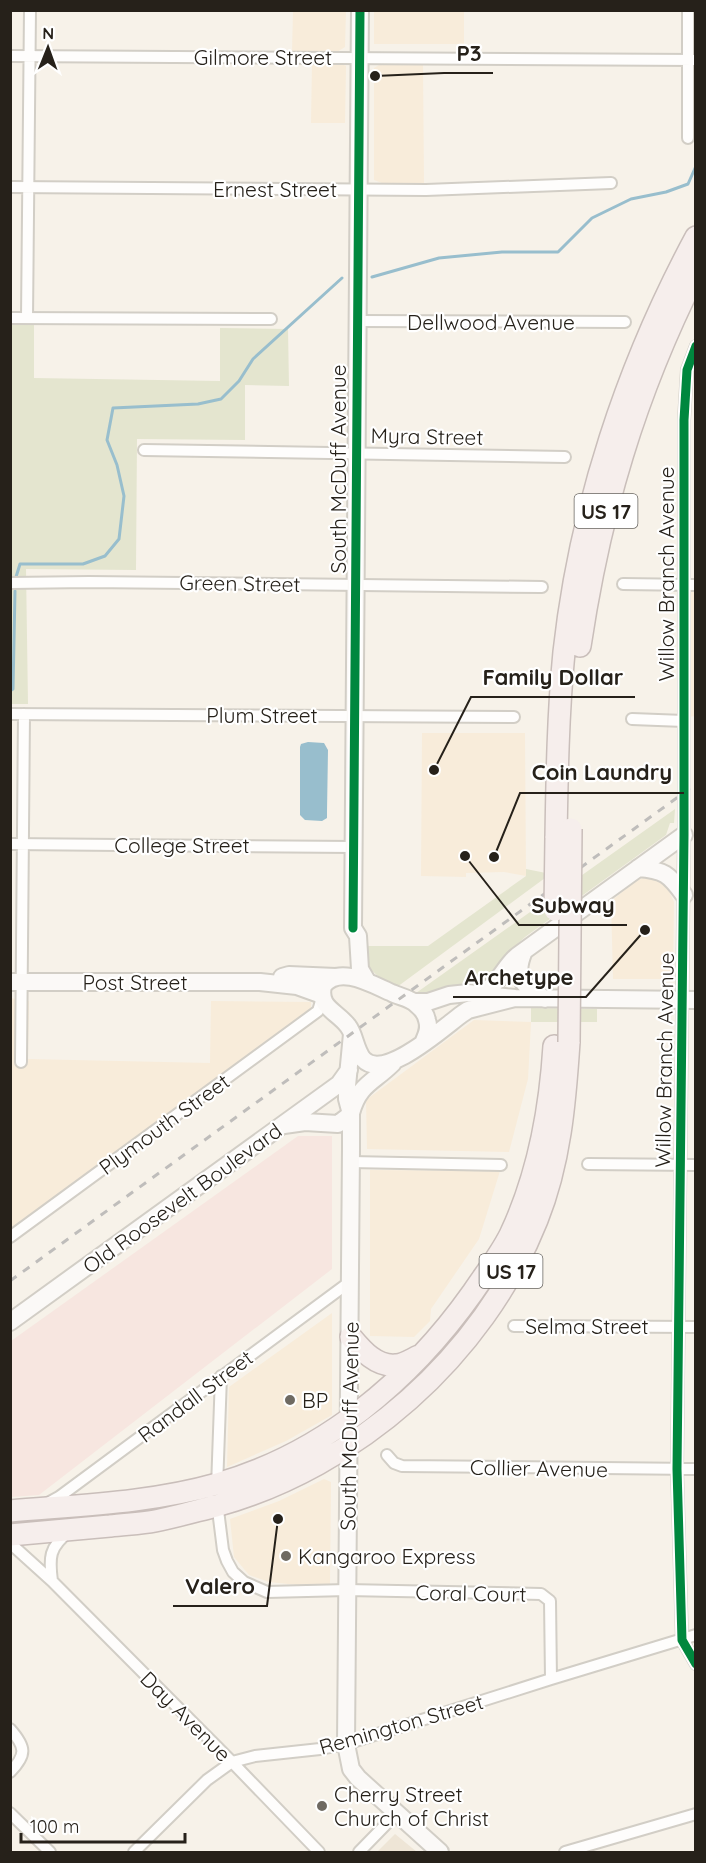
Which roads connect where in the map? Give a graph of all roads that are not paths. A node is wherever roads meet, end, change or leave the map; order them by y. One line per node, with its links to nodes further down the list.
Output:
1 (30, 10): 5 (street)
2 (360, 10): 6 (main road, South McDuff Avenue)
3 (688, 10): 7 (street)
4 (10, 56): 5 (street, Gilmore Street)
5 (29, 56): 6 (street, Gilmore Street); 11 (street)
6 (359, 58): 7 (street, Gilmore Street); 12 (main road, South McDuff Avenue)
7 (692, 60): 8 (street)
8 (688, 138)
9 (611, 183): 12 (street, Ernest Street)
10 (10, 187): 11 (street, Ernest Street)
11 (28, 187): 12 (street, Ernest Street); 16 (street)
12 (358, 189): 18 (main road, South McDuff Avenue)
13 (696, 237): 37 (highway, US 17)
14 (696, 273): 37 (highway, US 17)
15 (10, 318): 16 (street)
16 (27, 318): 17 (street)
17 (271, 319)
18 (357, 321): 19 (street, Dellwood Avenue); 22 (main road, South McDuff Avenue)
19 (625, 322)
20 (696, 346): 23 (street, Willow Branch Avenue)
21 (144, 450): 22 (street, Myra Street)
22 (356, 453): 25 (street, Myra Street); 27 (main road, South McDuff Avenue)
23 (684, 453): 24 (street); 29 (street, Willow Branch Avenue)
24 (696, 453)
25 (566, 457)
26 (10, 583): 27 (street, Green Street)
27 (355, 584): 30 (street, Green Street); 33 (main road, South McDuff Avenue)
28 (623, 584): 29 (street)
29 (690, 585): 36 (street, Willow Branch Avenue)
30 (542, 587)
31 (10, 714): 32 (street, Plum Street)
32 (24, 714): 33 (street, Plum Street); 40 (street)
33 (354, 716): 34 (street, Plum Street); 41 (main road, South McDuff Avenue)
34 (514, 717)
35 (632, 719): 36 (street)
36 (684, 721): 38 (street, Willow Branch Avenue)
37 (563, 834): 58 (highway, US 17, bridge)
38 (690, 835): 42 (main road); 43 (street, Willow Branch Avenue)
39 (10, 844): 40 (street, College Street)
40 (24, 844): 41 (street, College Street); 48 (street)
41 (353, 847): 44 (main road, South McDuff Avenue)
42 (638, 868): 43 (main road); 45 (main road)
43 (684, 895): 53 (street, Willow Branch Avenue)
44 (353, 928): 46 (main road, South McDuff Avenue); 47 (main road, South McDuff Avenue)
45 (524, 951): 50 (main road); 52 (main road)
46 (338, 977): 47 (main road, Post Street); 49 (main road, Post Street); 55 (main road)
47 (367, 981): 54 (main road, Post Street)
48 (16, 982): 49 (main road, Post Street); 60 (street)
49 (260, 982): 55 (main road, Post Street)
50 (481, 993): 51 (main road); 54 (main road)
51 (514, 998): 52 (main road); 57 (main road)
52 (545, 999): 53 (main road)
53 (689, 1000): 67 (street, Willow Branch Avenue)
54 (414, 1002): 57 (main road)
55 (324, 1004): 56 (main road); 69 (street, Plymouth Street)
56 (352, 1034): 59 (main road); 61 (main road, South McDuff Avenue)
57 (423, 1043): 59 (main road)
58 (562, 1043): 76 (highway, US 17); 79 (highway, US 17)
59 (397, 1059): 62 (main road)
60 (21, 1062)
61 (349, 1070): 62 (main road, South McDuff Avenue); 63 (main road, Old Roosevelt Boulevard)
62 (351, 1114): 63 (main road); 64 (main road, South McDuff Avenue)
63 (280, 1126): 71 (main road, Old Roosevelt Boulevard)
64 (351, 1162): 66 (street); 70 (main road, South McDuff Avenue)
65 (588, 1164): 67 (street)
66 (501, 1165)
67 (680, 1165): 68 (street); 73 (street, Willow Branch Avenue)
68 (696, 1165)
69 (10, 1237)
70 (351, 1281): 75 (main road, South McDuff Avenue); 77 (street, Randall Street)
71 (10, 1322)
72 (514, 1326): 73 (street, Selma Street)
73 (679, 1327): 74 (street, Selma Street); 81 (street, Willow Branch Avenue)
74 (696, 1327)
75 (351, 1337): 76 (highway); 78 (main road, South McDuff Avenue)
76 (423, 1355): 78 (highway, US 17)
77 (221, 1376): 83 (street); 85 (street, Randall Street)
78 (350, 1419): 79 (main road, South McDuff Avenue); 83 (highway, US 17)
79 (350, 1444): 84 (highway, US 17); 91 (main road, South McDuff Avenue)
80 (387, 1455): 81 (street, Collier Avenue)
81 (677, 1469): 82 (street, Collier Avenue); 93 (street, Willow Branch Avenue)
82 (696, 1469)
83 (217, 1484): 84 (street); 85 (highway, US 17)
84 (217, 1505): 87 (highway, US 17); 91 (street)
85 (37, 1508): 86 (highway, US 17)
86 (10, 1511)
87 (72, 1530): 88 (highway, US 17); 90 (street)
88 (10, 1534)
89 (10, 1543): 90 (street, Day Avenue)
90 (52, 1581): 98 (street, Day Avenue)
91 (347, 1590): 95 (street, Coral Court); 97 (main road, South McDuff Avenue)
92 (696, 1635): 93 (street, Remington Street)
93 (682, 1640): 94 (street, Willow Branch Avenue); 95 (street, Remington Street)
94 (696, 1664)
95 (551, 1678): 97 (street, Remington Street)
96 (10, 1729): 99 (street)
97 (346, 1744): 98 (street, Remington Street); 101 (main road, South McDuff Avenue)
98 (232, 1762): 104 (street, Remington Street); 105 (street, Day Avenue)
99 (10, 1772)
100 (10, 1813): 103 (street)
101 (396, 1814): 106 (street); 107 (main road, South McDuff Avenue)
102 (696, 1814): 108 (street)
103 (50, 1852)
104 (134, 1852)
105 (319, 1852)
106 (359, 1852)
107 (440, 1852)
108 (565, 1852)

